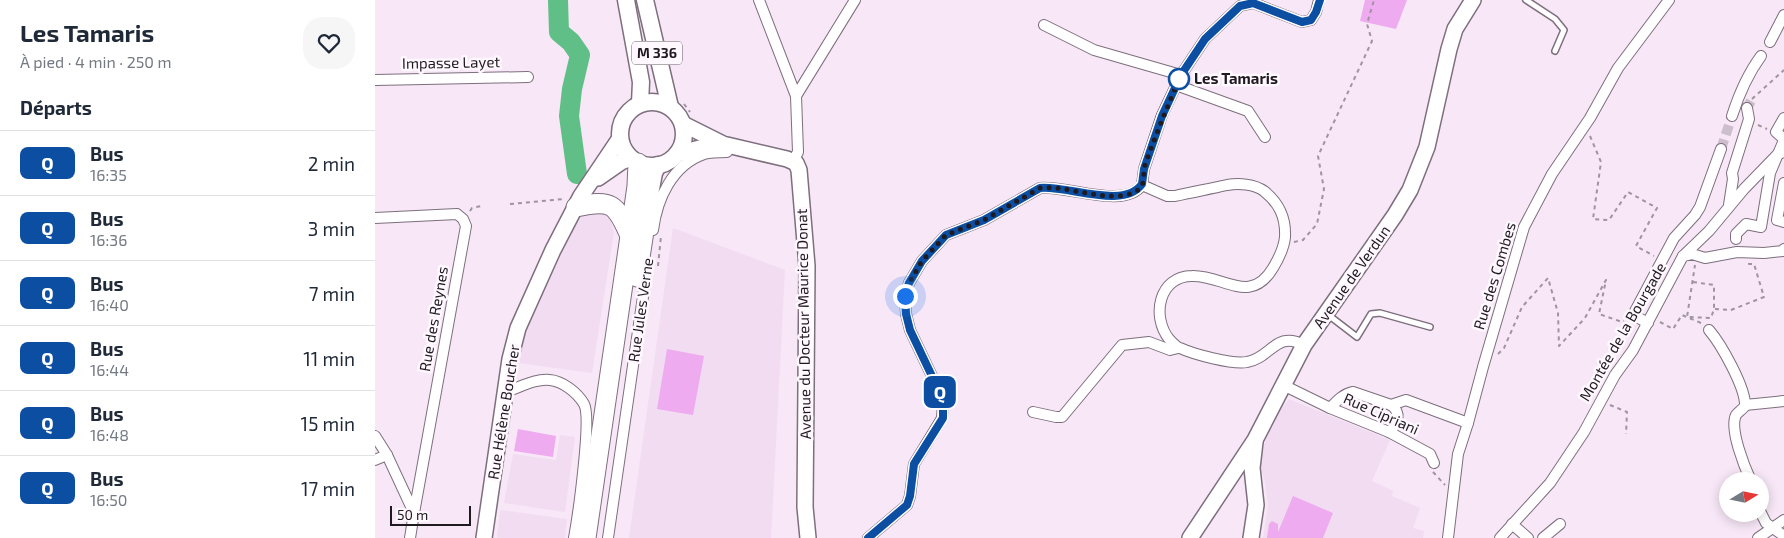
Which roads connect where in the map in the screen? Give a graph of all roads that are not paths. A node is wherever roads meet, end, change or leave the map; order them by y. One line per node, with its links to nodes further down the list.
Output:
1 (626, 0): 20 (main road, M 336)
2 (645, 0): 21 (main road, M 336)
3 (759, 0): 19 (street, Avenue du Docteur Maurice Donat)
4 (855, 0): 19 (street)
5 (1319, 0): 9 (street)
6 (1473, 0): 50 (main road, Avenue de Verdun)
7 (1526, 0): 13 (lane)
8 (1669, 0): 65 (street, Rue des Combes)
9 (1244, 2): 15 (street)
10 (1784, 15): 12 (street)
11 (1044, 24): 15 (street)
12 (1770, 42)
13 (1555, 51)
14 (1761, 56): 23 (street)
15 (1181, 75): 18 (street)
16 (528, 77): 17 (street, Impasse Layet)
17 (375, 80)
18 (1176, 85): 26 (street); 39 (street)
19 (796, 96): 35 (street, Avenue du Docteur Maurice Donat)
20 (640, 103): 21 (main road); 28 (main road)
21 (670, 106): 25 (main road)
22 (1748, 109): 42 (street)
23 (1732, 116)
24 (1784, 118): 27 (street)
25 (683, 124): 29 (main road, Rue Jules Verne); 33 (main road)
26 (1265, 137)
27 (1781, 137): 32 (street)
28 (619, 138): 34 (main road); 37 (main road, Rue Hélène Boucher)
29 (727, 146): 31 (main road, Rue Jules Verne); 33 (main road, Rue Jules Verne)
30 (1721, 149): 51 (street)
31 (757, 152): 35 (main road, Rue Jules Verne); 45 (street, Rue Jules Verne)
32 (1781, 153): 42 (street, Montée de la Bourgade); 47 (street)
33 (677, 154): 36 (main road)
34 (634, 161): 36 (main road); 37 (main road, Rue Hélène Boucher); 46 (highway)
35 (793, 161): 90 (main road, Avenue du Docteur Maurice Donat)
36 (659, 165): 41 (main road)
37 (591, 183): 40 (main road, Rue Hélène Boucher)
38 (1784, 183): 44 (street)
39 (1142, 184): 55 (street); 91 (street)
40 (578, 202): 46 (highway); 57 (main road, Rue Hélène Boucher)
41 (648, 205): 45 (street); 88 (highway)
42 (1729, 205): 49 (street, Montée de la Bourgade)
43 (375, 218): 77 (street, Rue des Reynes)
44 (1784, 222)
45 (653, 225): 89 (street, Rue Jules Verne)
46 (630, 236): 58 (highway)
47 (1737, 247): 48 (street); 49 (street)
48 (1784, 249)
49 (1683, 256): 51 (street, Montée de la Bourgade)
50 (1327, 314): 52 (lane); 54 (main road, Avenue de Verdun)
51 (1650, 320): 80 (street, Montée de la Bourgade)
52 (1430, 327)
53 (1709, 330): 61 (street)
54 (1304, 345): 55 (street); 56 (main road, Avenue de Verdun)
55 (1178, 348): 63 (street)
56 (1283, 385): 62 (street, Rue Cipriani); 69 (main road, Avenue de Verdun)
57 (505, 392): 70 (street); 85 (main road, Rue Hélène Boucher)
58 (607, 396): 64 (lane); 87 (highway)
59 (1784, 401): 61 (street)
60 (1391, 405): 62 (street); 65 (street); 67 (street)
61 (1745, 405): 74 (street)
62 (1331, 408): 67 (street, Rue Cipriani)
63 (1033, 412)
64 (597, 418)
65 (1468, 423): 94 (street, Rue des Combes)
66 (594, 425): 70 (lane)
67 (1389, 432): 73 (street, Rue Cipriani)
68 (375, 436): 71 (street)
69 (1255, 440): 75 (main road, Avenue de Verdun); 76 (main road)
70 (584, 453): 86 (street)
71 (387, 455): 72 (street); 77 (street)
72 (375, 460)
73 (1434, 462)
74 (1748, 472)
75 (1226, 481): 76 (main road); 92 (main road, Avenue de Verdun)
76 (1256, 495): 93 (main road)
77 (414, 513): 84 (street)
78 (1784, 520): 82 (street)
79 (1766, 522): 82 (street)
80 (1512, 524): 95 (street, Montée de la Bourgade); 96 (street)
81 (1560, 524): 97 (street)
82 (1773, 528): 83 (street); 98 (street)
83 (1784, 536)
84 (410, 538)
85 (484, 538)
86 (575, 538)
87 (586, 538)
88 (598, 538)
89 (608, 538)
90 (808, 538)
91 (868, 538)
92 (1190, 538)
93 (1251, 538)
94 (1448, 538)
95 (1500, 538)
96 (1528, 538)
97 (1543, 538)
98 (1758, 538)

